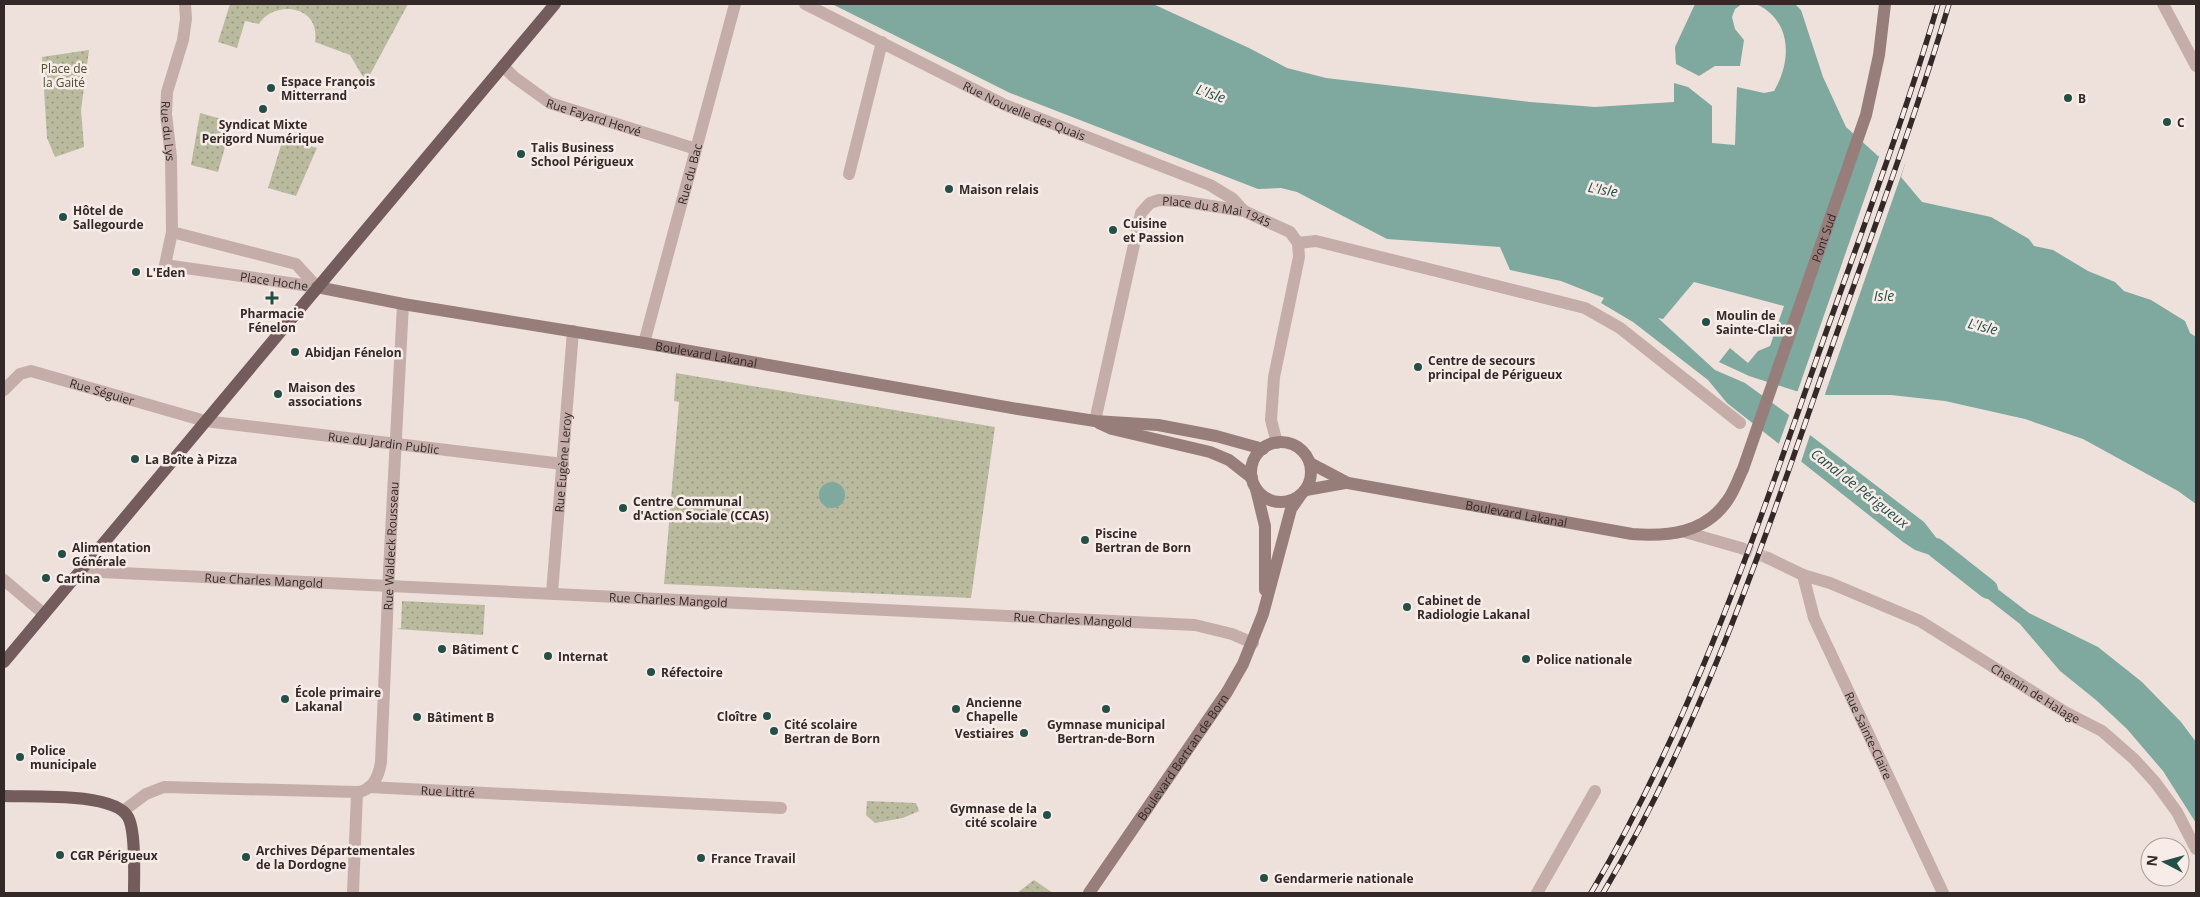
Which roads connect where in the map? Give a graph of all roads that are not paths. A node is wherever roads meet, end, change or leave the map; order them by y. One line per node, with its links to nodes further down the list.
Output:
1 (185, 4): 13 (street, Rue du Lys)
2 (555, 4): 8 (main road)
3 (735, 4): 10 (street, Rue du Bac)
4 (805, 4): 7 (street, Rue Nouvelle des Quais)
5 (1885, 4): 28 (main road, Pont Sud)
6 (2163, 4): 9 (street)
7 (882, 42): 11 (street); 12 (street, Rue Nouvelle des Quais)
8 (503, 66): 10 (street, Rue Fayard Hervé); 15 (main road)
9 (2196, 66)
10 (696, 149): 18 (street, Rue du Bac)
11 (849, 174)
12 (1244, 211): 14 (street, Place du 8 Mai 1945); 21 (street, Place du 8 Mai 1945)
13 (172, 232): 15 (street, Place Hoche); 15 (street, Place Hoche)
14 (1298, 243): 22 (street); 23 (street)
15 (317, 287): 16 (main road, Boulevard Lakanal); 20 (main road)
16 (403, 304): 17 (main road, Boulevard Lakanal); 24 (street, Rue Waldeck Rousseau)
17 (573, 331): 18 (main road, Boulevard Lakanal); 26 (street, Rue Eugène Leroy)
18 (644, 343): 21 (main road, Boulevard Lakanal)
19 (4, 390): 20 (street, Rue Séguier)
20 (205, 421): 24 (street, Rue du Jardin Public); 35 (main road)
21 (1095, 421): 25 (main road, Boulevard Lakanal); 29 (main road, Boulevard Lakanal)
22 (1740, 423)
23 (1277, 443): 25 (main road); 27 (main road)
24 (396, 444): 26 (street, Rue du Jardin Public); 38 (street, Rue Waldeck Rousseau)
25 (1263, 449): 29 (main road)
26 (562, 464): 39 (street, Rue Eugène Leroy)
27 (1310, 464): 30 (main road, Boulevard Lakanal); 31 (main road)
28 (1742, 469): 32 (main road, Boulevard Lakanal)
29 (1254, 483): 31 (main road); 41 (main road, Boulevard Bertran de Born)
30 (1348, 483): 31 (main road, Boulevard Lakanal); 32 (main road, Boulevard Lakanal)
31 (1303, 493): 41 (main road, Boulevard Bertran de Born)
32 (1684, 532): 33 (street, Boulevard Lakanal)
33 (1741, 548)
34 (1768, 558): 36 (street)
35 (80, 571): 38 (street, Rue Charles Mangold); 40 (main road)
36 (1803, 575): 50 (street, Chemin de Halage); 55 (street, Rue Sainte-Claire)
37 (4, 580): 40 (street)
38 (388, 585): 39 (street, Rue Charles Mangold); 44 (street, Rue Waldeck Rousseau)
39 (552, 594): 42 (street, Rue Charles Mangold)
40 (44, 614): 43 (main road)
41 (1263, 614): 42 (main road, Boulevard Bertran de Born)
42 (1253, 643): 53 (main road, Boulevard Bertran de Born)
43 (4, 662)
44 (370, 787): 46 (street, Rue Littré); 48 (street, Rue Littré)
45 (1595, 791): 54 (street)
46 (357, 792): 49 (street, Rue Littré); 52 (street)
47 (4, 796): 49 (main road)
48 (781, 808)
49 (124, 811): 51 (main road)
50 (2196, 849)
51 (134, 893)
52 (353, 893)
53 (1089, 893)
54 (1537, 893)
55 (1943, 893)

